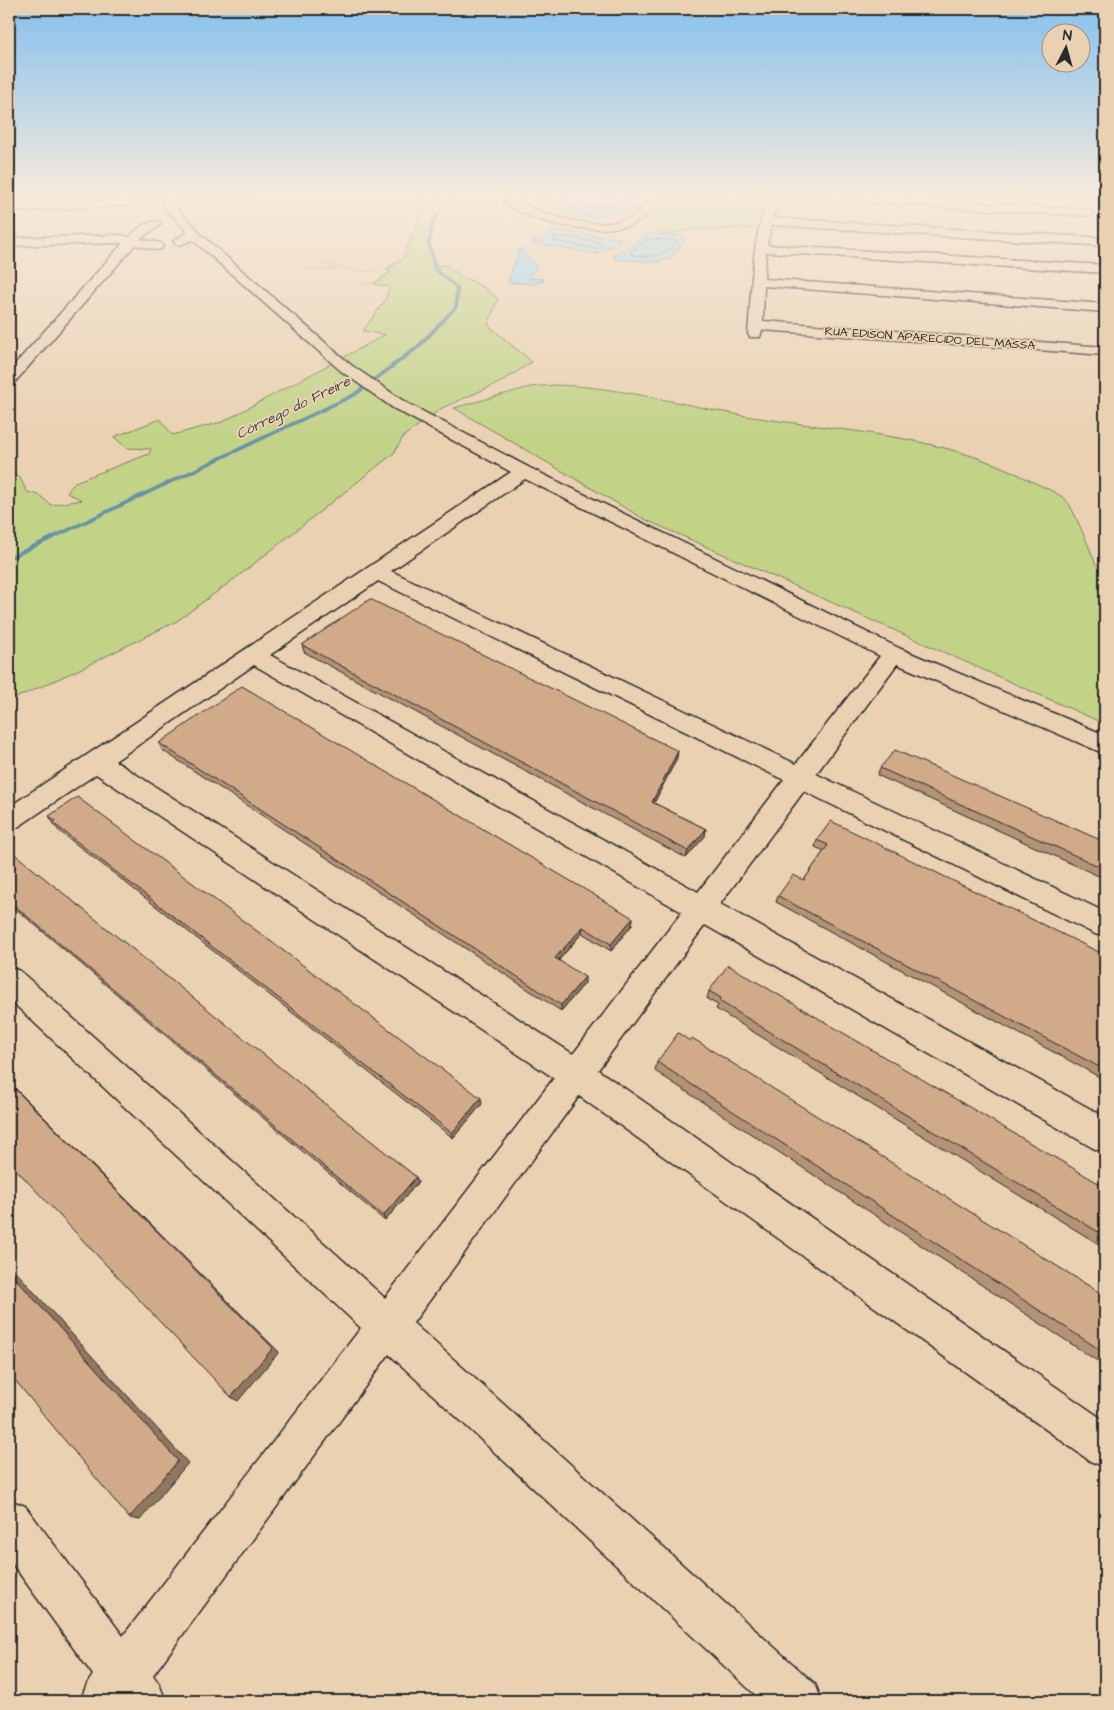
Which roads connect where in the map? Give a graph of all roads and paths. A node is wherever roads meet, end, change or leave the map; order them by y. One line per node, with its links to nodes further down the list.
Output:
1 (101, 277): 10 (street)
2 (242, 277): 12 (street)
3 (387, 277): 6 (path)
4 (758, 277): 5 (street)
5 (758, 282): 7 (street); 8 (street, RUA EDISON APARECIDO DEL MASSA)
6 (362, 285)
7 (1105, 308)
8 (1105, 350)
9 (9, 360): 10 (street)
10 (27, 360): 11 (street)
11 (9, 380)
12 (524, 472): 13 (street); 14 (street)
13 (376, 572): 15 (street); 18 (street)
14 (893, 654): 16 (street); 18 (street)
15 (253, 655): 17 (street); 20 (street)
16 (1105, 744)
17 (96, 761): 19 (street); 23 (street)
18 (800, 777): 20 (street); 21 (street)
19 (9, 820)
20 (702, 907): 23 (street); 24 (street)
21 (1105, 925)
22 (9, 980): 25 (street)
23 (576, 1074): 25 (street); 26 (street)
24 (1105, 1136)
25 (386, 1326): 28 (street); 29 (street)
26 (1105, 1446)
27 (9, 1522): 28 (street)
28 (123, 1693)
29 (798, 1701)

